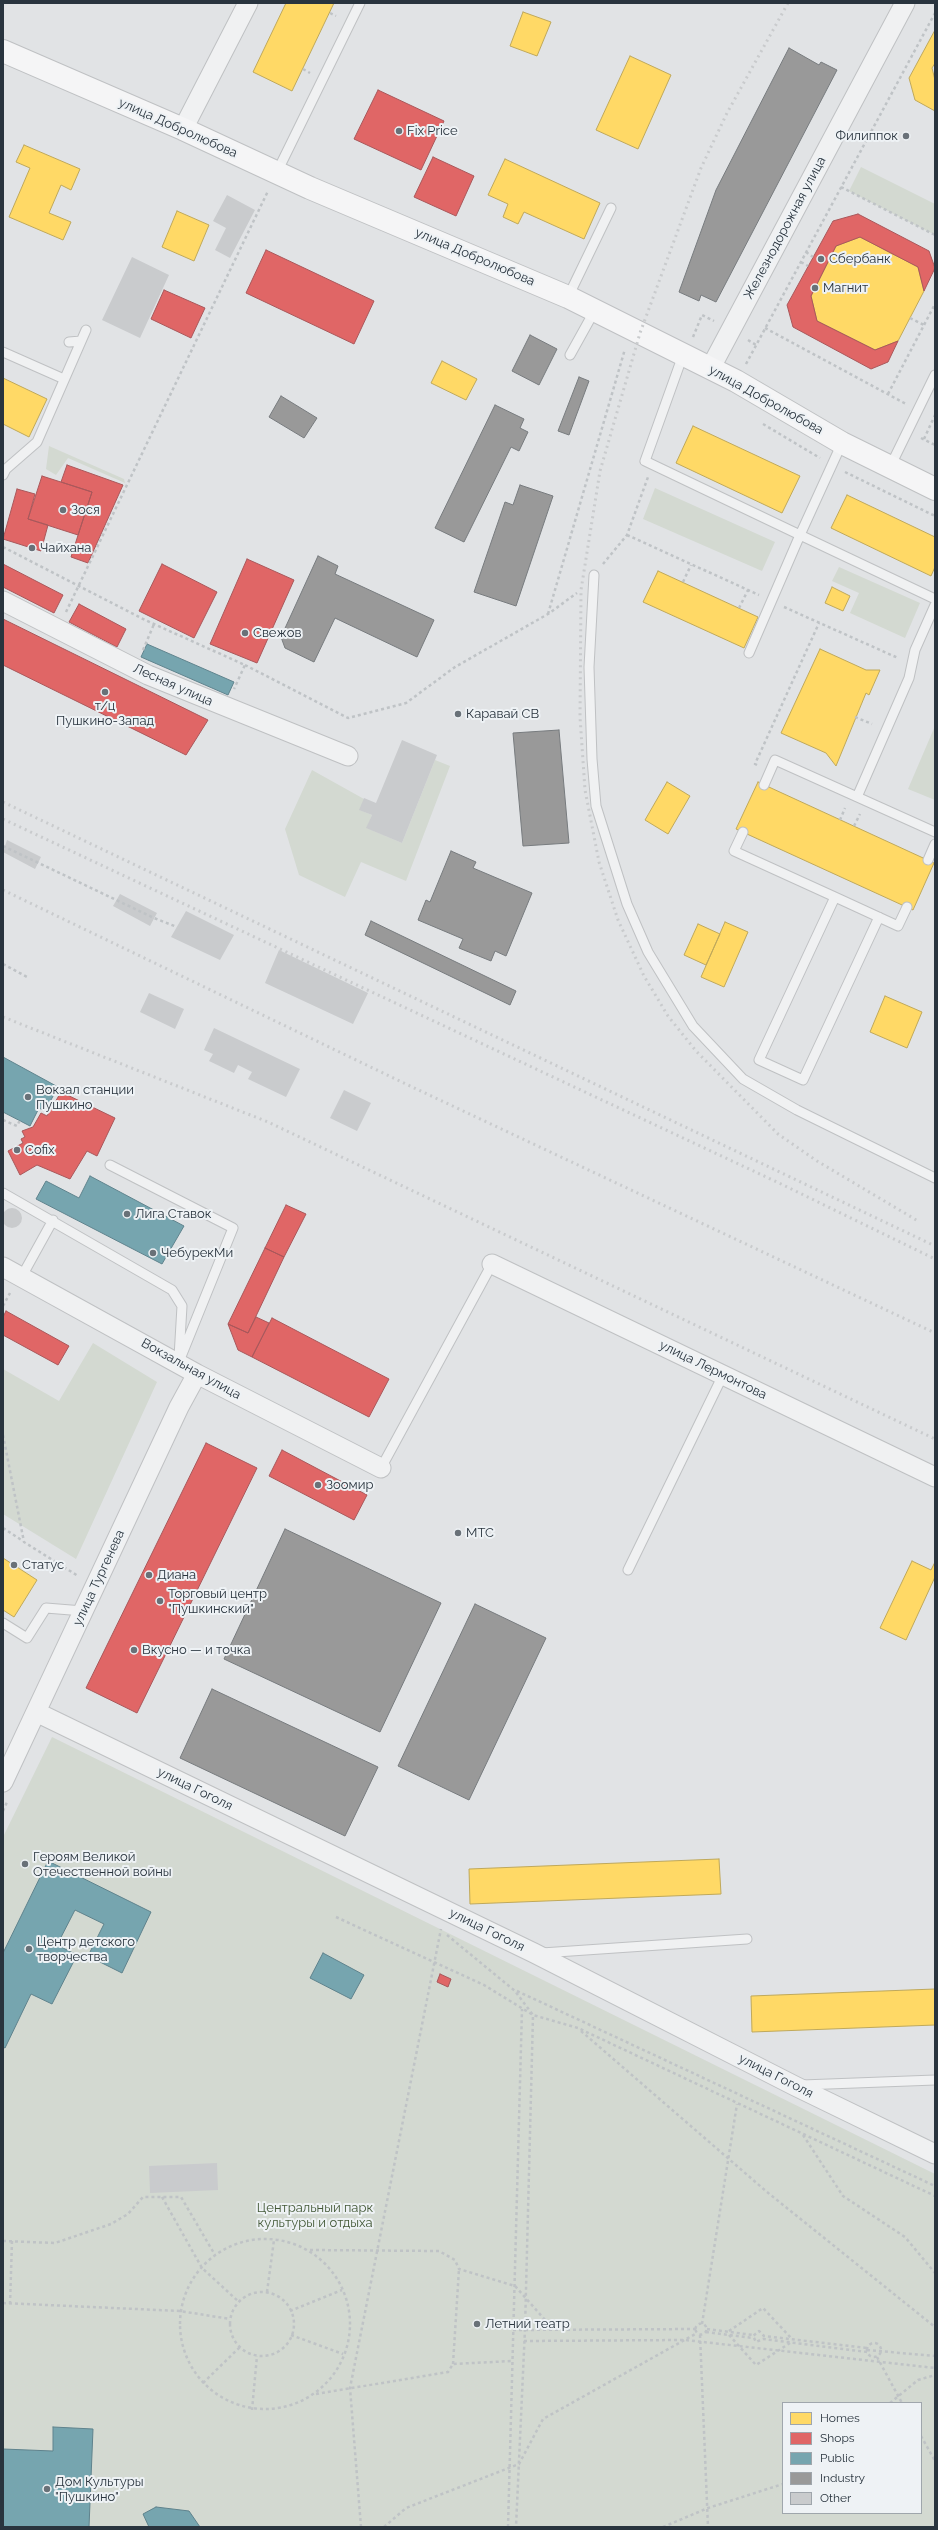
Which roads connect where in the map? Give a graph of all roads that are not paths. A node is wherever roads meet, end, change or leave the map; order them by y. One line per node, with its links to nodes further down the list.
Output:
1 (248, 3): 5 (street)
2 (360, 3): 6 (lane)
3 (905, 3): 16 (street, Железнодорожная улица)
4 (3, 51): 5 (street, улица Добролюбова)
5 (183, 129): 6 (street, улица Добролюбова)
6 (277, 172): 8 (street, улица Добролюбова)
7 (611, 208): 8 (lane)
8 (568, 297): 9 (street, улица Добролюбова)
9 (595, 310): 13 (street, улица Добролюбова); 15 (lane)
10 (86, 330): 11 (lane)
11 (81, 341): 12 (lane); 18 (lane)
12 (69, 342)
13 (684, 344): 16 (street, улица Добролюбова); 23 (lane)
14 (3, 352): 18 (lane)
15 (570, 356)
16 (710, 369): 19 (street, улица Добролюбова)
17 (935, 374): 20 (lane)
18 (64, 379): 21 (lane)
19 (842, 443): 20 (street, улица Добролюбова); 23 (lane)
20 (890, 467): 22 (street, улица Добролюбова)
21 (3, 475)
22 (935, 488)
23 (800, 535): 25 (lane); 28 (lane)
24 (594, 575): 40 (lane)
25 (935, 599)
26 (3, 601): 29 (street, Лесная улица)
27 (935, 605): 31 (lane)
28 (749, 653)
29 (348, 756)
30 (764, 785): 31 (lane)
31 (857, 797): 33 (lane)
32 (743, 832): 36 (lane)
33 (935, 832)
34 (935, 844): 35 (lane)
35 (928, 860)
36 (836, 897): 38 (lane); 38 (lane)
37 (907, 907): 38 (lane)
38 (879, 917)
39 (110, 1165): 46 (lane)
40 (935, 1178)
41 (3, 1193): 42 (lane)
42 (53, 1220): 45 (lane); 46 (lane)
43 (492, 1264): 48 (street, улица Лермонтова); 49 (lane)
44 (3, 1267): 45 (street, Вокзальная улица)
45 (22, 1276): 46 (street, Вокзальная улица)
46 (178, 1364): 47 (street, Вокзальная улица)
47 (197, 1374): 49 (street, Вокзальная улица); 52 (street, улица Тургенева)
48 (723, 1375): 50 (street, улица Лермонтова); 51 (lane)
49 (381, 1468)
50 (935, 1477)
51 (628, 1570)
52 (83, 1612): 53 (lane); 54 (street, улица Тургенева)
53 (3, 1623)
54 (36, 1712): 55 (street, улица Тургенева); 57 (street, улица Гоголя)
55 (3, 1782)
56 (747, 1939): 57 (lane)
57 (534, 1953): 59 (street, улица Гоголя)
58 (935, 2080): 59 (lane)
59 (795, 2086): 60 (street, улица Гоголя)
60 (935, 2154)

